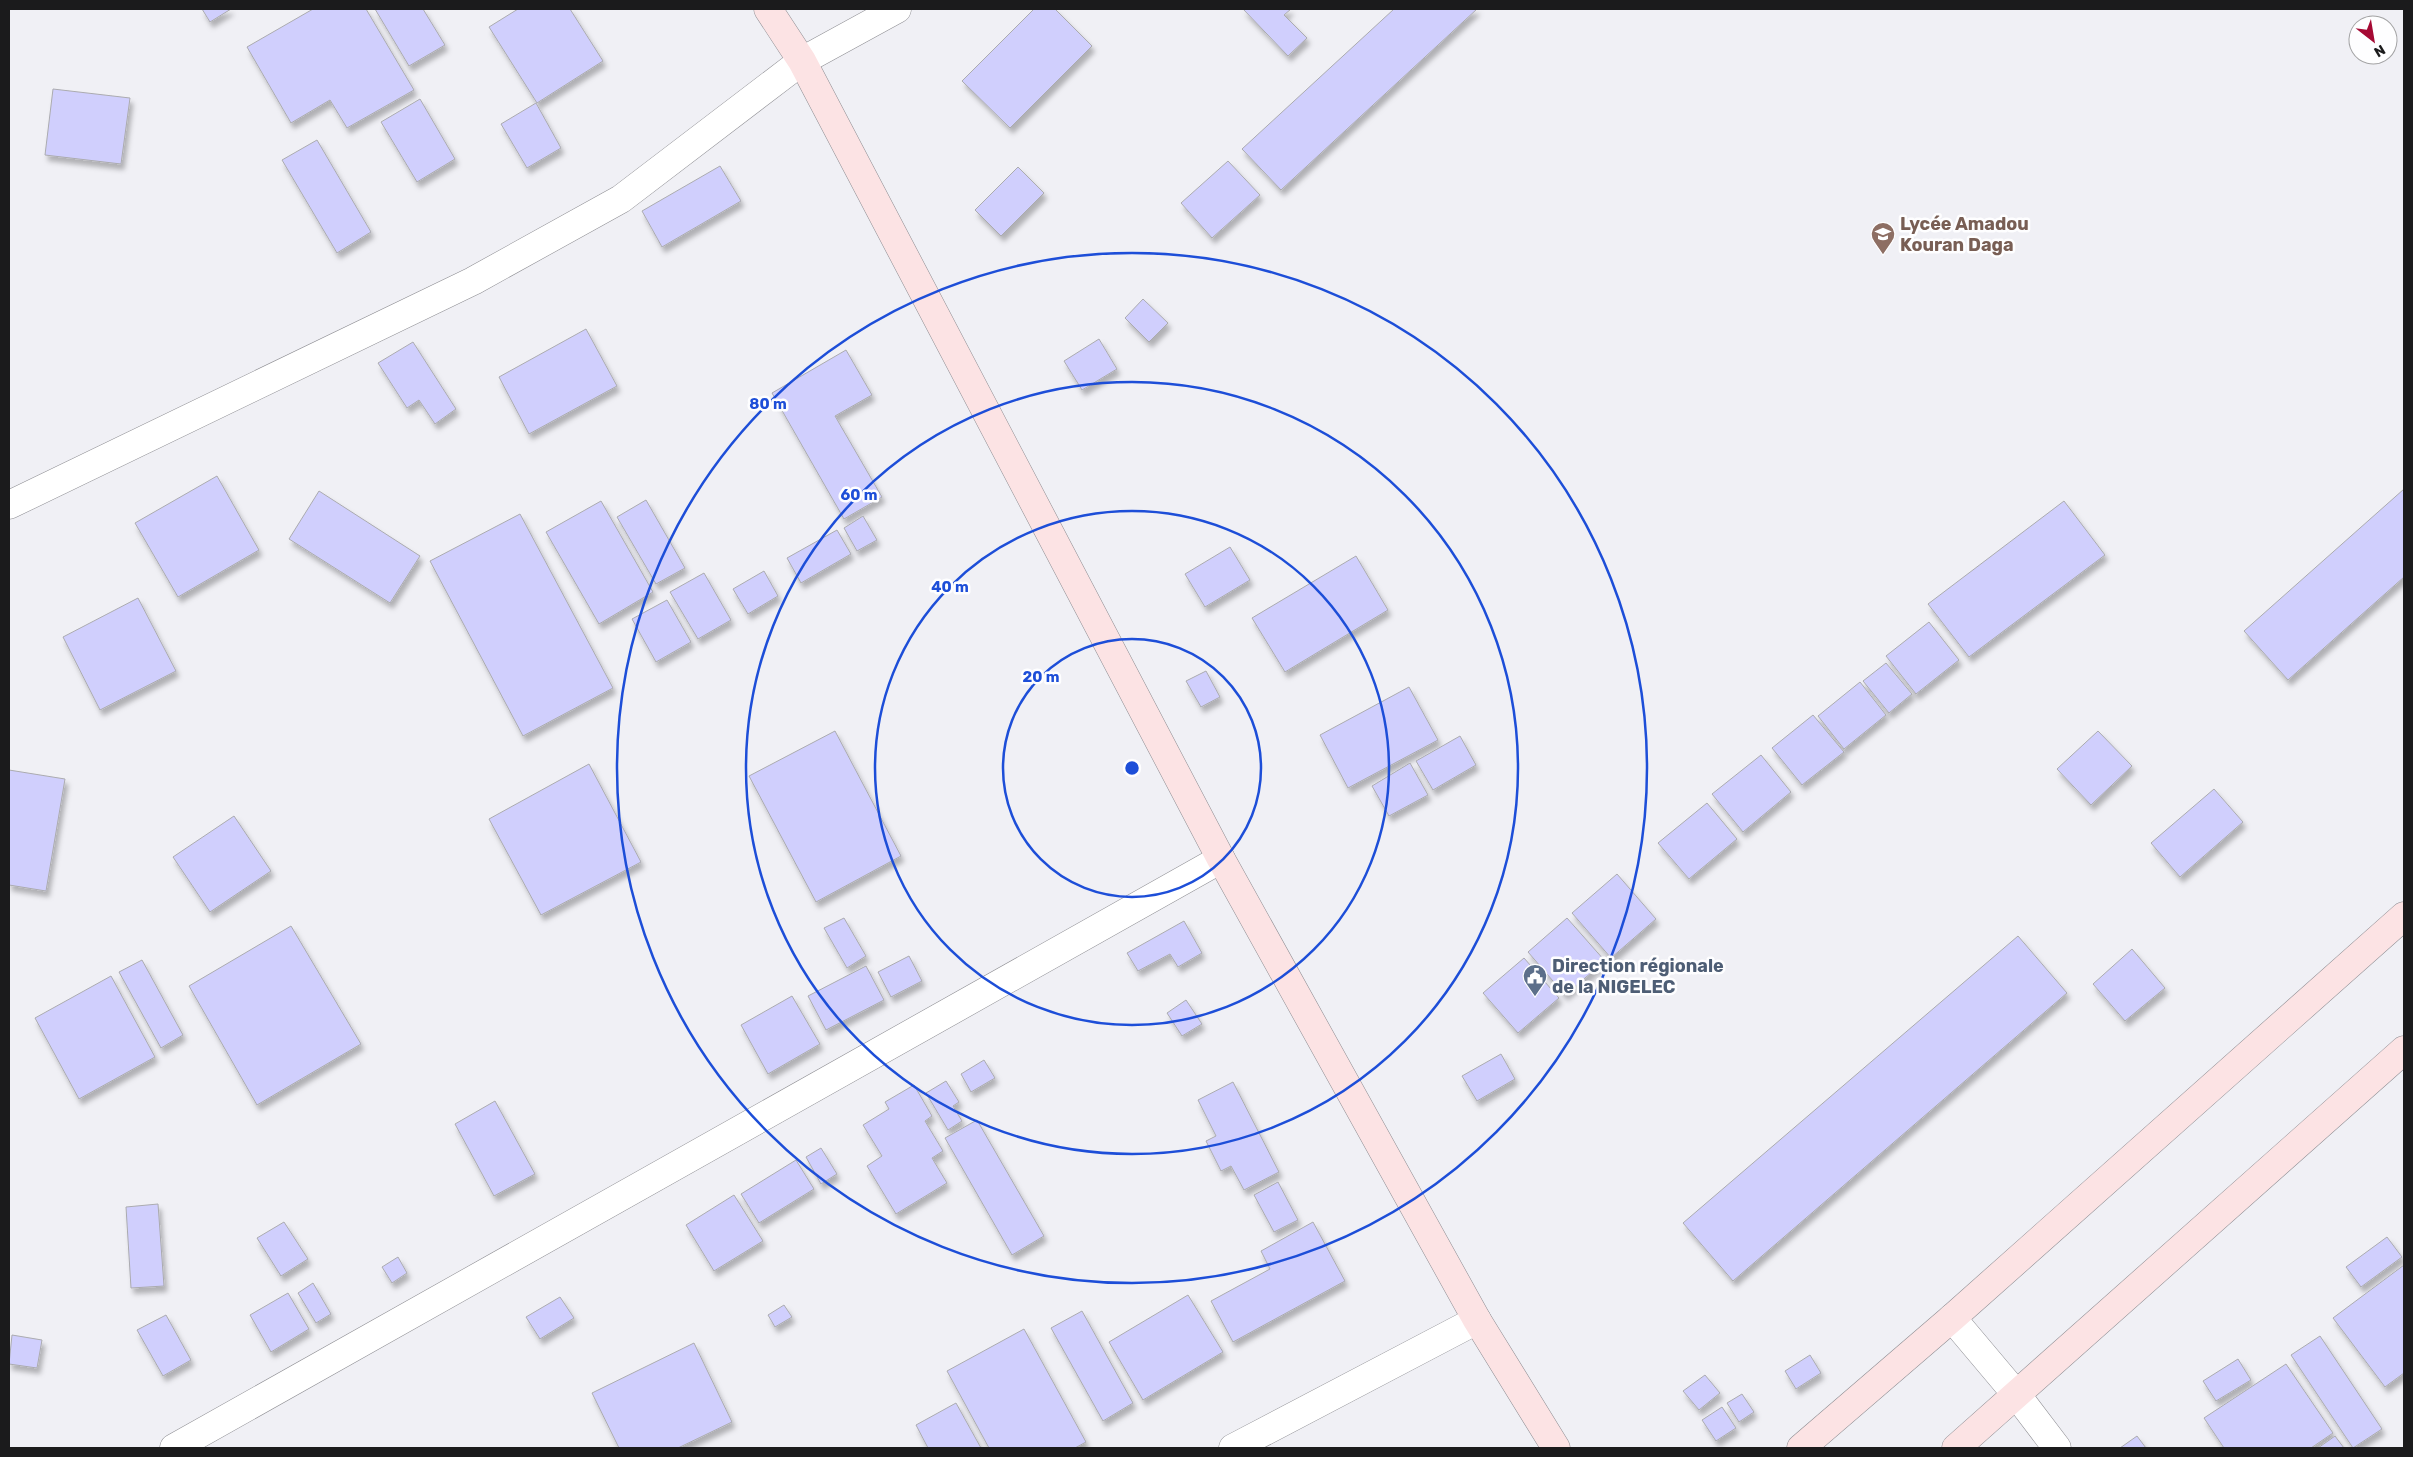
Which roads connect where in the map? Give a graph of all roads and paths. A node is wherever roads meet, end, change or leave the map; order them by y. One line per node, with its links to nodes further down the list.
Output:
1 (768, 9): 3 (street)
2 (897, 9): 3 (street)
3 (802, 62): 4 (street); 5 (street)
4 (9, 505)
5 (1221, 859): 9 (street); 11 (street)
6 (2404, 916): 8 (street)
7 (2404, 1050): 10 (street)
8 (1952, 1318): 10 (street); 14 (street)
9 (1477, 1320): 12 (street); 13 (street)
10 (2016, 1394): 15 (street); 16 (street)
11 (174, 1448)
12 (1233, 1448)
13 (1556, 1448)
14 (1801, 1448)
15 (1956, 1448)
16 (2057, 1448)

